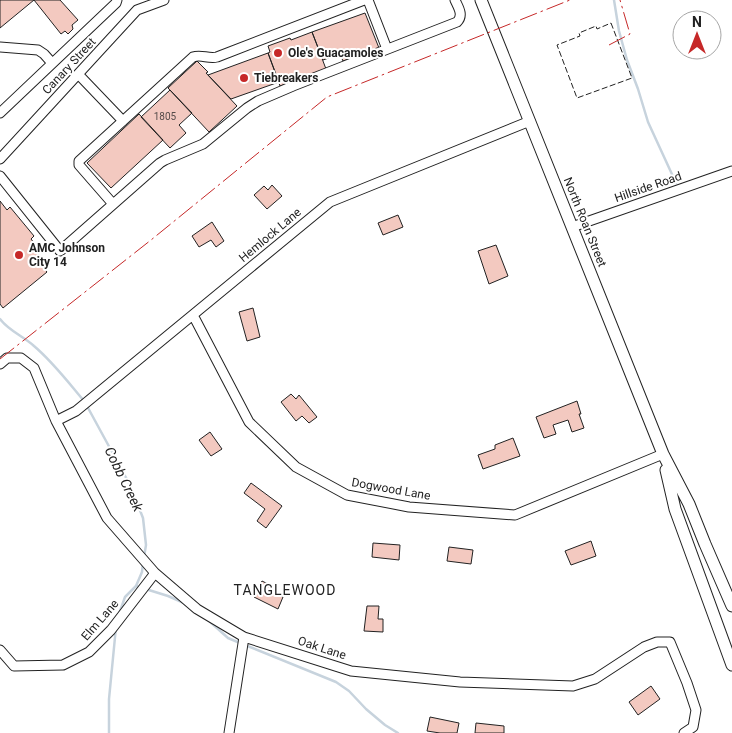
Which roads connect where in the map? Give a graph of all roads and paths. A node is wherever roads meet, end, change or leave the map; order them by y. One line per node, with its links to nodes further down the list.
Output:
1 (117, 0): 8 (street)
2 (164, 0): 9 (street, Canary Street)
3 (366, 0): 7 (street); 11 (street)
4 (455, 0): 7 (street)
5 (481, 0): 12 (main road, North Roan Street)
6 (0, 47): 8 (street)
7 (387, 49): 16 (street)
8 (52, 63): 10 (street)
9 (78, 74): 11 (street); 13 (street, Canary Street)
10 (0, 113)
11 (123, 121): 16 (street)
12 (530, 121): 17 (main road, North Roan Street); 18 (street, Hemlock Lane)
13 (0, 159)
14 (732, 171): 17 (street, Hillside Road)
15 (0, 176): 16 (street)
16 (113, 204)
17 (572, 227): 21 (main road, North Roan Street)
18 (193, 315): 20 (street, Hemlock Lane); 21 (street, Dogwood Lane)
19 (0, 364): 20 (street, Oak Lane)
20 (56, 420): 22 (street, Oak Lane)
21 (662, 454): 23 (main road, North Roan Street); 24 (main road, North Roan Street)
22 (155, 574): 25 (street, Oak Lane); 27 (street, Elm Lane)
23 (732, 606)
24 (718, 625): 26 (main road); 28 (main road, North Roan Street)
25 (244, 636): 29 (street); 30 (street, Oak Lane)
26 (732, 644)
27 (0, 650)
28 (732, 665)
29 (229, 733)
30 (684, 733)

